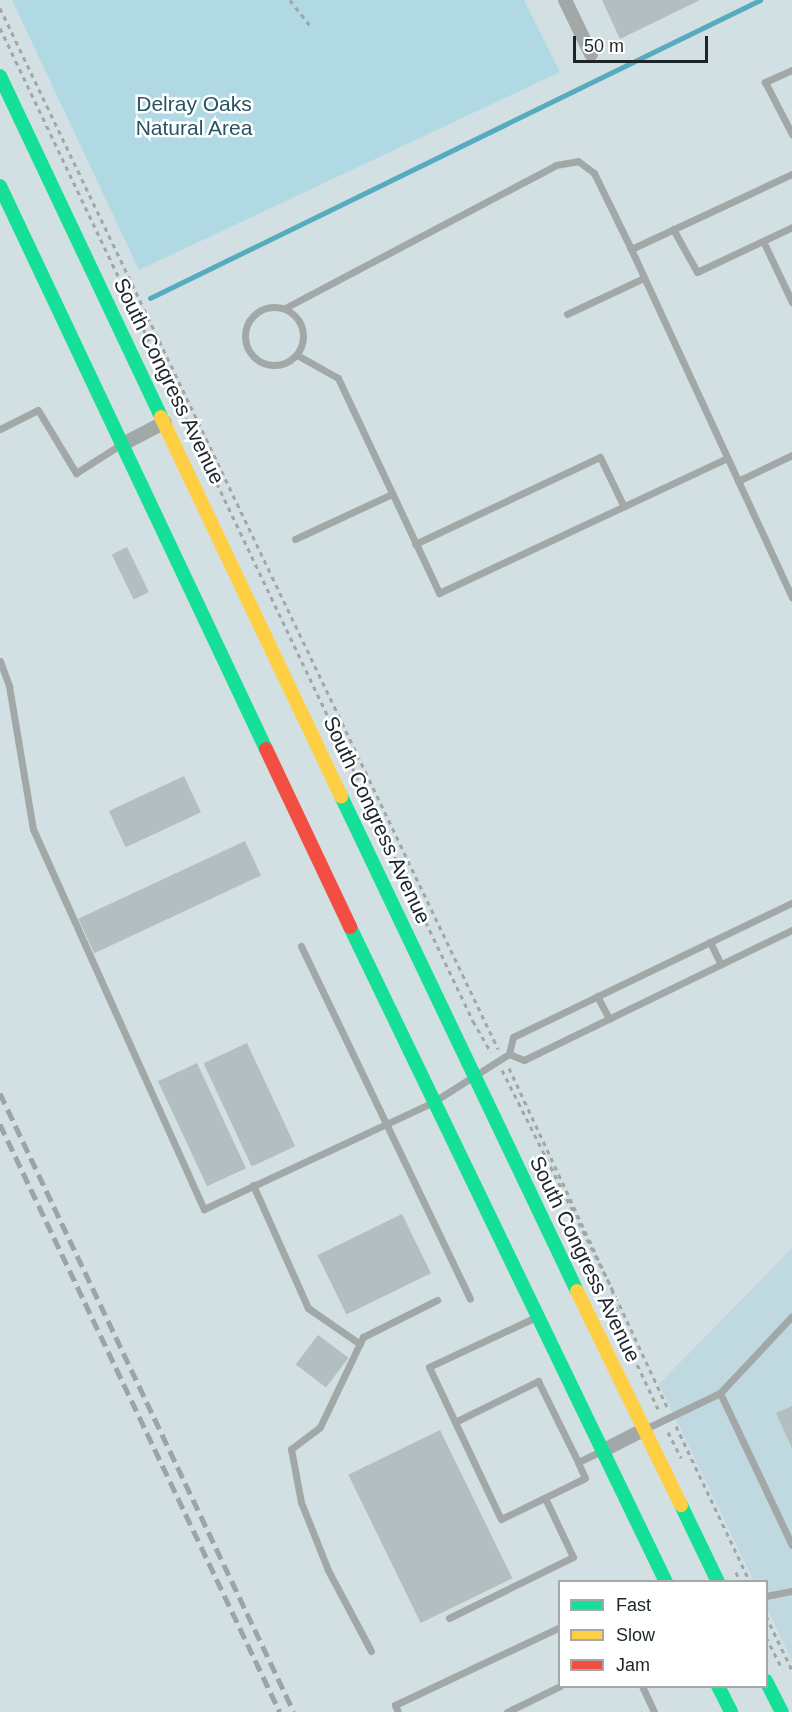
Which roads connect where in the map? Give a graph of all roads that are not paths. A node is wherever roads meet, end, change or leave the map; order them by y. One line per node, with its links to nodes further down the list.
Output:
1 (565, 0): 2 (street)
2 (591, 54)
3 (792, 70): 5 (lane)
4 (0, 76): 17 (main road, South Congress Avenue)
5 (792, 134)
6 (792, 174): 9 (lane)
7 (0, 186): 19 (main road)
8 (792, 227): 10 (lane)
9 (673, 229): 10 (lane); 11 (lane)
10 (763, 241): 13 (lane)
11 (631, 249): 12 (lane); 14 (lane)
12 (644, 278): 15 (lane); 21 (lane)
13 (792, 302)
14 (285, 308): 16 (lane); 16 (lane)
15 (567, 314)
16 (297, 355): 23 (lane)
17 (165, 423): 19 (street); 37 (main road, South Congress Avenue)
18 (0, 429): 19 (lane)
19 (123, 444): 38 (main road)
20 (792, 455): 22 (lane)
21 (727, 458): 22 (lane); 24 (lane)
22 (738, 482): 27 (lane)
23 (392, 494): 25 (lane); 26 (lane)
24 (624, 507): 26 (lane); 26 (lane)
25 (295, 539)
26 (415, 544)
27 (792, 598)
28 (0, 661): 40 (lane)
29 (792, 903): 31 (lane)
30 (792, 930): 33 (lane)
31 (710, 942): 33 (lane); 34 (lane)
32 (301, 946): 39 (lane)
33 (721, 964): 35 (lane)
34 (597, 996): 35 (lane); 36 (lane)
35 (609, 1019): 36 (lane)
36 (503, 1058): 37 (lane)
37 (472, 1075): 38 (lane); 48 (main road, South Congress Avenue)
38 (433, 1102): 39 (lane); 43 (main road)
39 (387, 1123): 40 (lane); 41 (lane)
40 (253, 1185): 45 (lane)
41 (470, 1299)
42 (436, 1300): 45 (lane)
43 (538, 1316): 47 (lane); 49 (main road)
44 (792, 1316): 46 (lane)
45 (360, 1344): 59 (lane)
46 (720, 1393): 48 (lane); 52 (lane)
47 (455, 1422): 50 (lane); 51 (lane)
48 (643, 1430): 49 (street); 54 (main road, South Congress Avenue)
49 (604, 1450): 50 (lane); 53 (main road)
50 (578, 1462): 51 (lane)
51 (545, 1498): 57 (lane)
52 (792, 1545)
53 (666, 1580)
54 (717, 1580)
55 (792, 1590): 56 (lane)
56 (768, 1596)
57 (449, 1618)
58 (558, 1628): 64 (lane)
59 (370, 1652)
60 (768, 1685): 68 (main road)
61 (558, 1687): 65 (lane)
62 (643, 1688): 66 (lane)
63 (719, 1688): 67 (main road)
64 (399, 1712)
65 (507, 1712)
66 (654, 1712)
67 (731, 1712)
68 (782, 1712)

